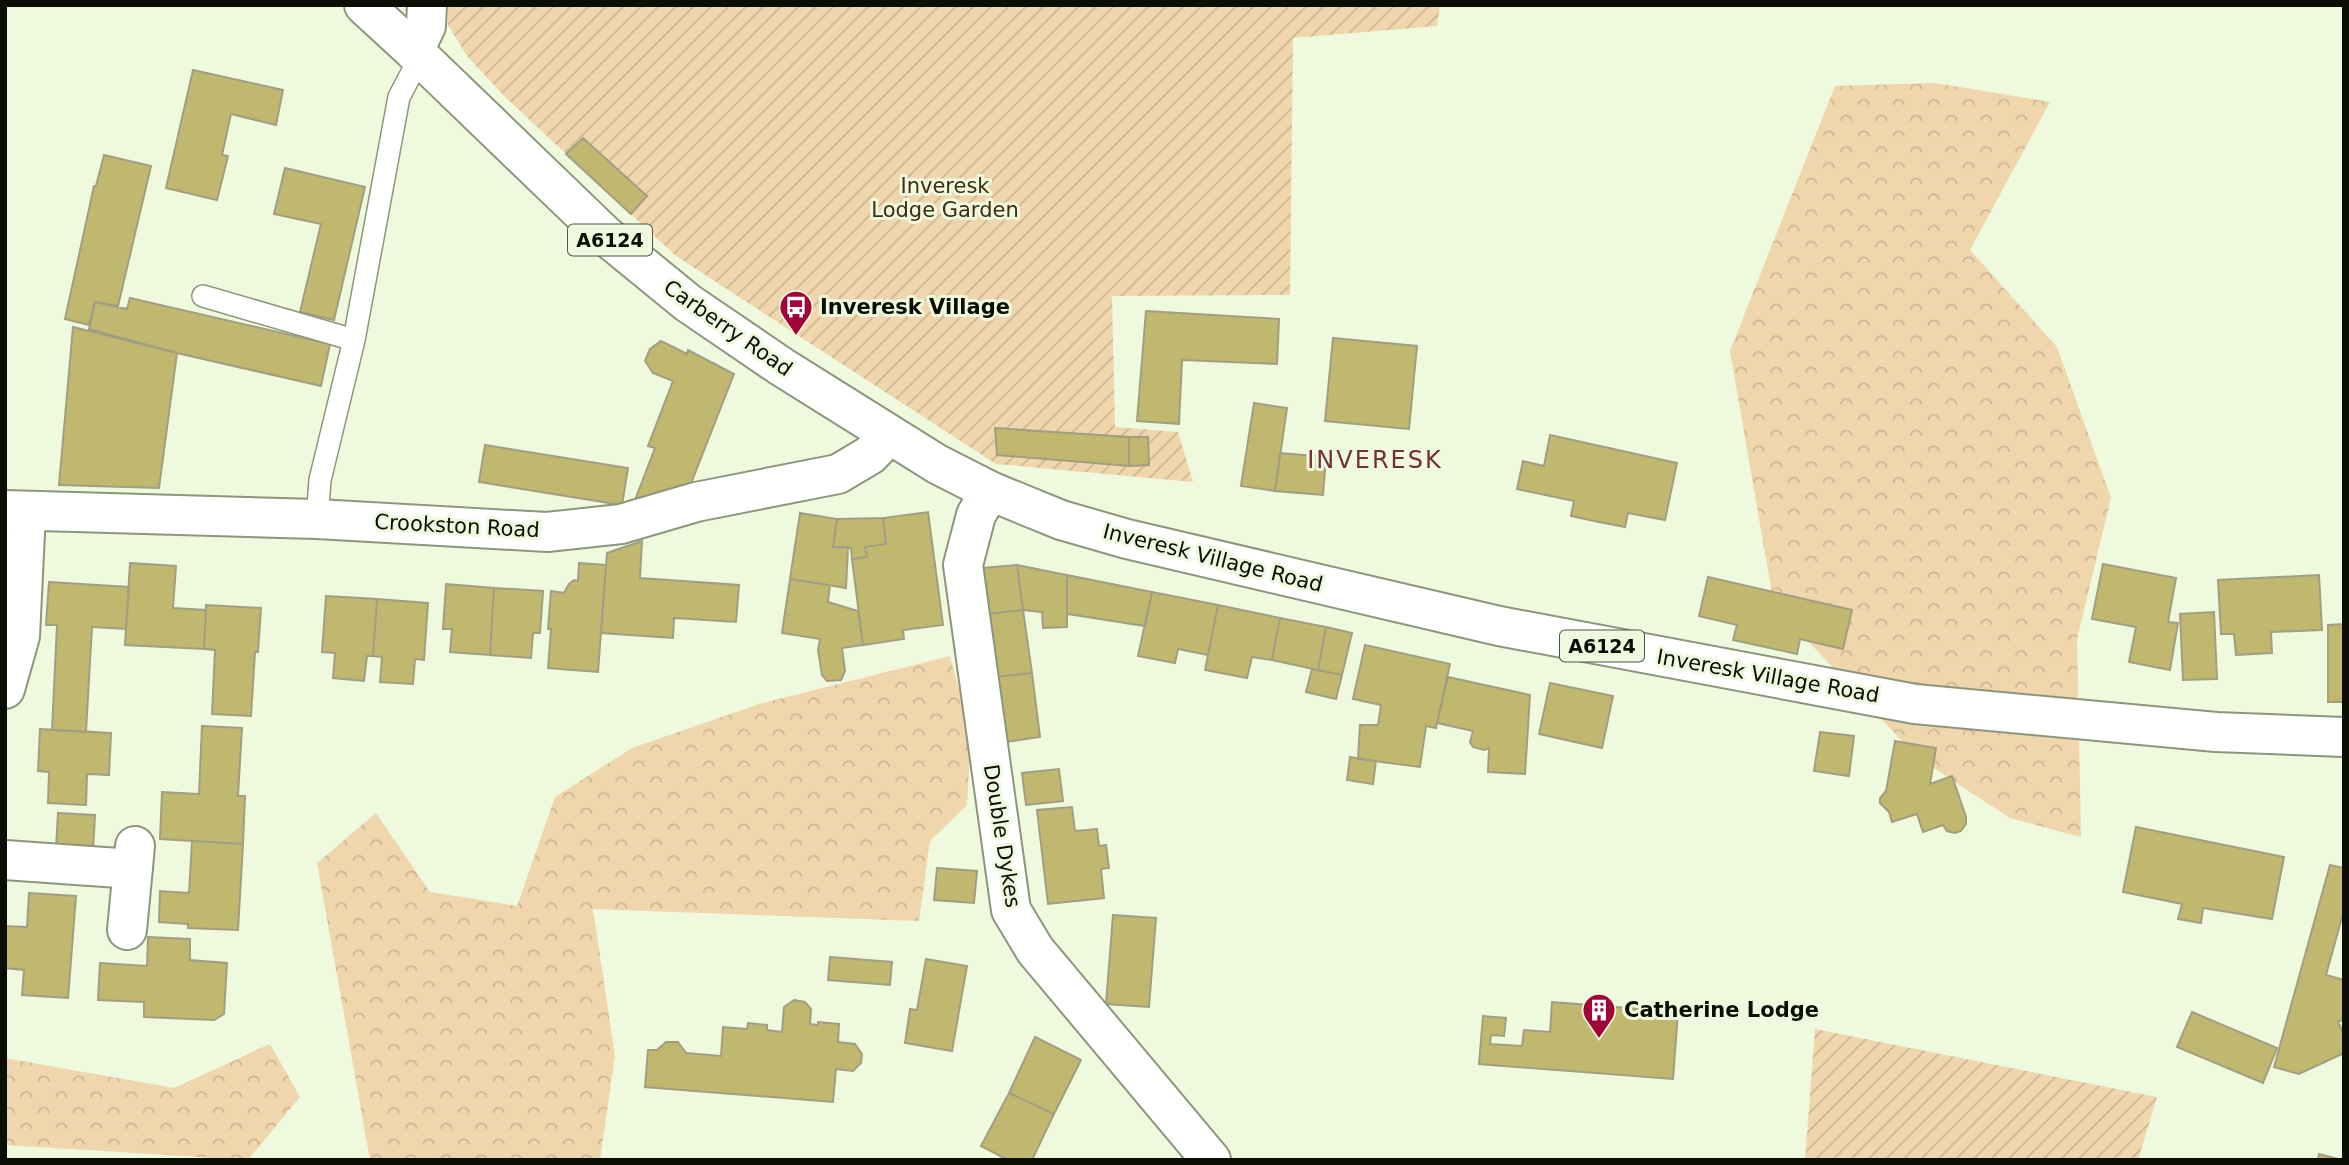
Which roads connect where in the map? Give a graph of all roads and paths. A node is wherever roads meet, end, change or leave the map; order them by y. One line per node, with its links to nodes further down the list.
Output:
1 (364, 5): 3 (main road, Carberry Road / A6124)
2 (427, 5): 3 (main road)
3 (417, 54): 5 (lane); 6 (main road, Carberry Road / A6124)
4 (204, 296): 5 (lane)
5 (354, 340): 9 (lane)
6 (889, 435): 7 (main road, Inveresk Village Road / A6124); 9 (main road, Crookston Road)
7 (990, 491): 11 (main road, Inveresk Village Road / A6124); 14 (main road, Double Dykes)
8 (16, 511): 9 (main road, Crookston Road); 10 (main road)
9 (317, 519)
10 (5, 689)
11 (2344, 737)
12 (5, 860): 13 (main road)
13 (127, 930)
14 (1211, 1160)

